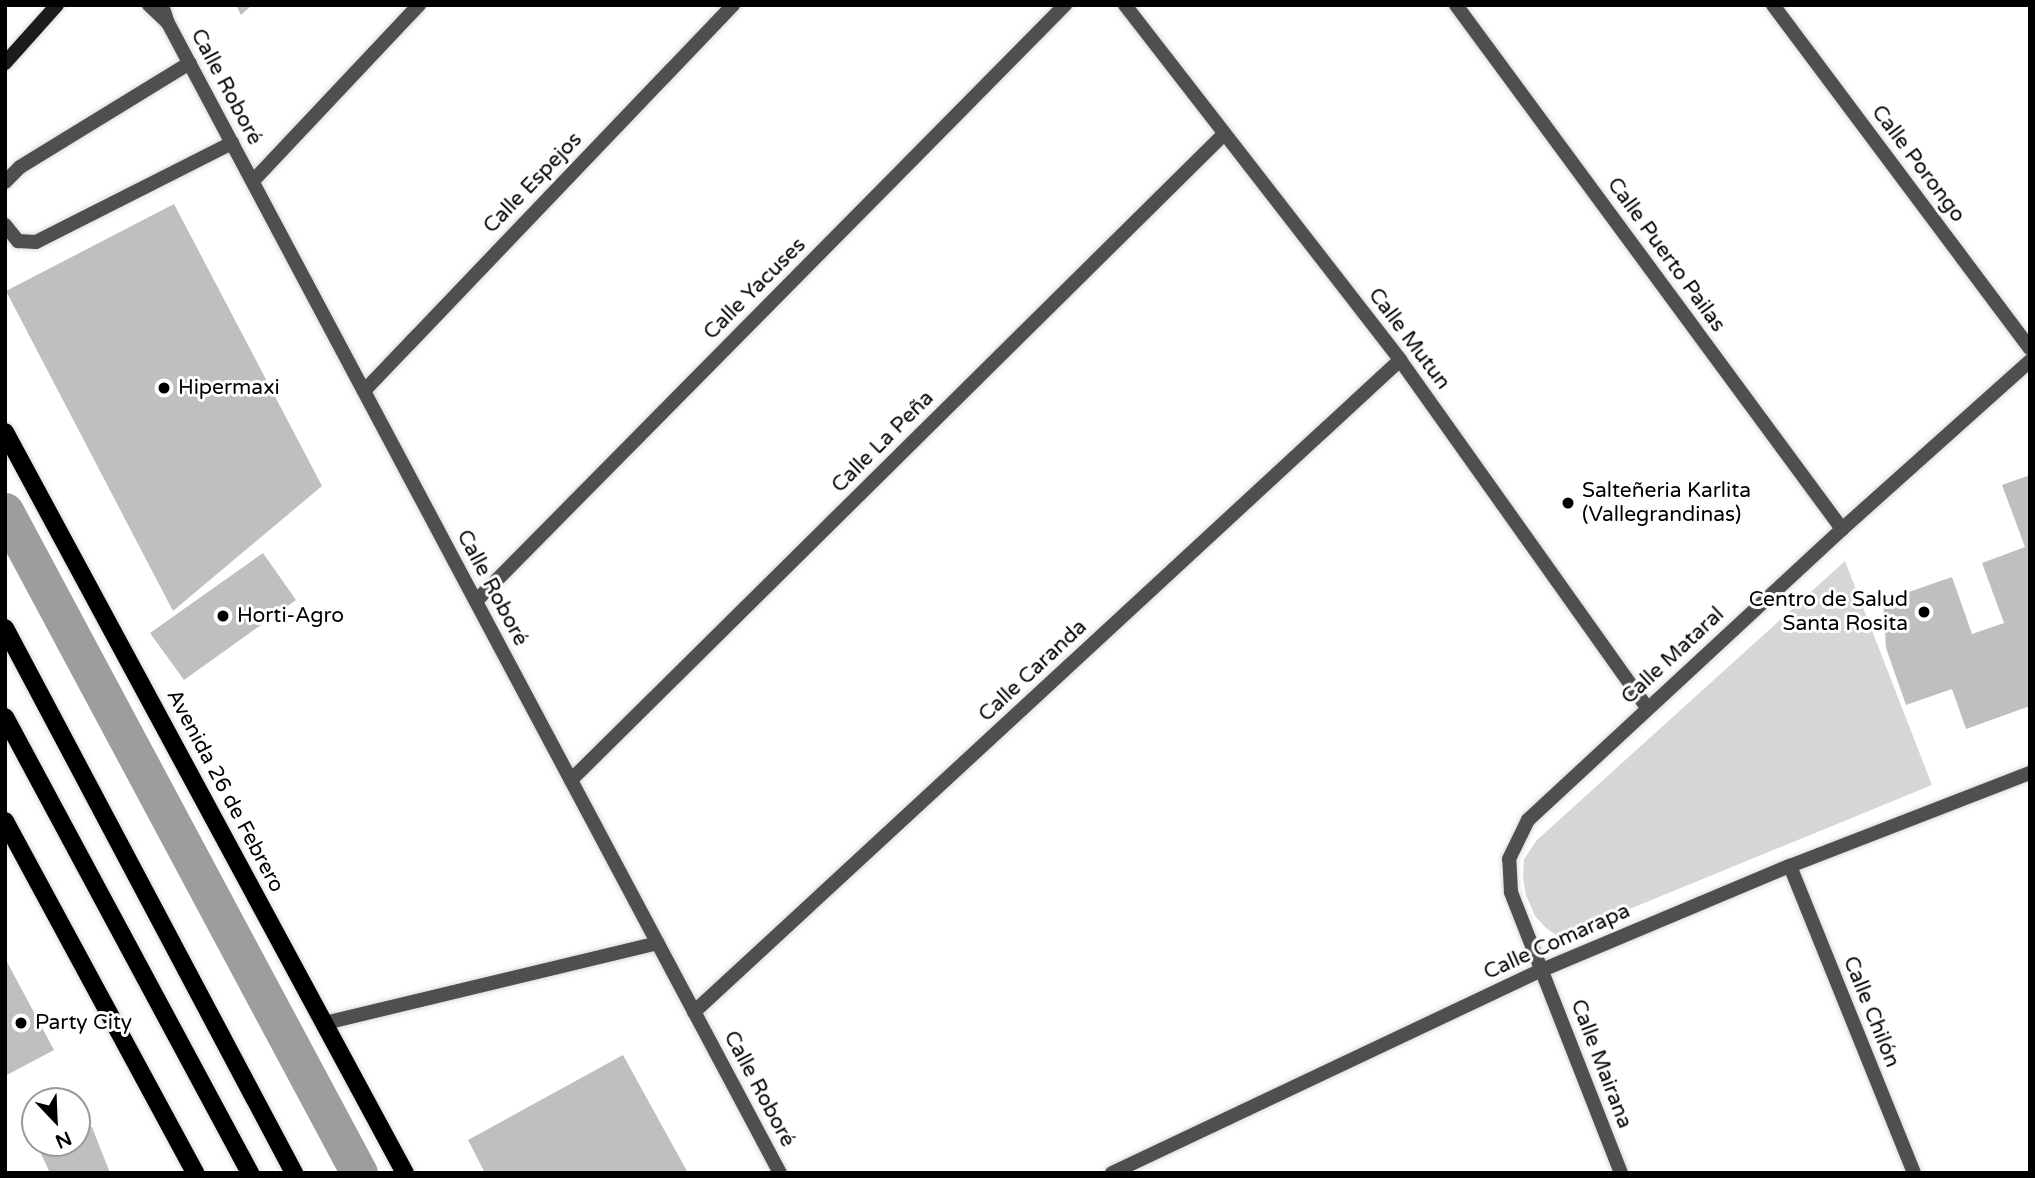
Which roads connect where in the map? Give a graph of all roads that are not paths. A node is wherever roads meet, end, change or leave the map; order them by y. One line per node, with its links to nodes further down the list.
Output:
1 (57, 5): 11 (main road)
2 (149, 5): 10 (street, Calle Roboré)
3 (162, 5): 10 (street, Calle Roboré)
4 (419, 5): 15 (street)
5 (733, 5): 21 (street, Calle Espejos)
6 (1065, 5): 24 (street, Calle Yacuses)
7 (1125, 5): 13 (street, Calle Mutun)
8 (1456, 5): 23 (street, Calle Puerto Pailas)
9 (1773, 5): 18 (street, Calle Porongo)
10 (168, 23): 12 (street, Calle Roboré)
11 (5, 63)
12 (190, 63): 14 (street, Calle Roboré); 16 (street)
13 (1224, 134): 19 (street, Calle Mutun); 29 (street, Calle La Peña)
14 (232, 143): 15 (street, Calle Roboré); 17 (street)
15 (253, 181): 21 (street, Calle Roboré)
16 (5, 183)
17 (5, 225)
18 (2030, 348)
19 (1400, 360): 26 (street, Calle Mutun); 34 (street, Calle Caranda)
20 (2030, 361): 23 (street, Calle Mataral)
21 (364, 390): 24 (street, Calle Roboré)
22 (5, 432): 35 (main road, Avenida 26 de Febrero)
23 (1842, 529): 26 (street, Calle Mataral)
24 (476, 601): 29 (street, Calle Roboré)
25 (5, 628): 38 (main road)
26 (1647, 707): 33 (street, Calle Mataral)
27 (5, 717): 37 (main road)
28 (2030, 773): 31 (street, Calle Comarapa)
29 (571, 780): 32 (street, Calle Roboré)
30 (5, 821): 36 (main road)
31 (1790, 866): 33 (street, Calle Comarapa); 43 (street, Calle Chilón)
32 (658, 943): 34 (street, Calle Roboré); 35 (street)
33 (1542, 970): 41 (street, Calle Comarapa); 42 (street, Calle Mairana)
34 (694, 1012): 40 (street, Calle Roboré)
35 (324, 1023): 39 (main road, Avenida 26 de Febrero)
36 (195, 1173)
37 (250, 1173)
38 (294, 1173)
39 (405, 1173)
40 (780, 1173)
41 (1111, 1173)
42 (1621, 1173)
43 (1913, 1173)

